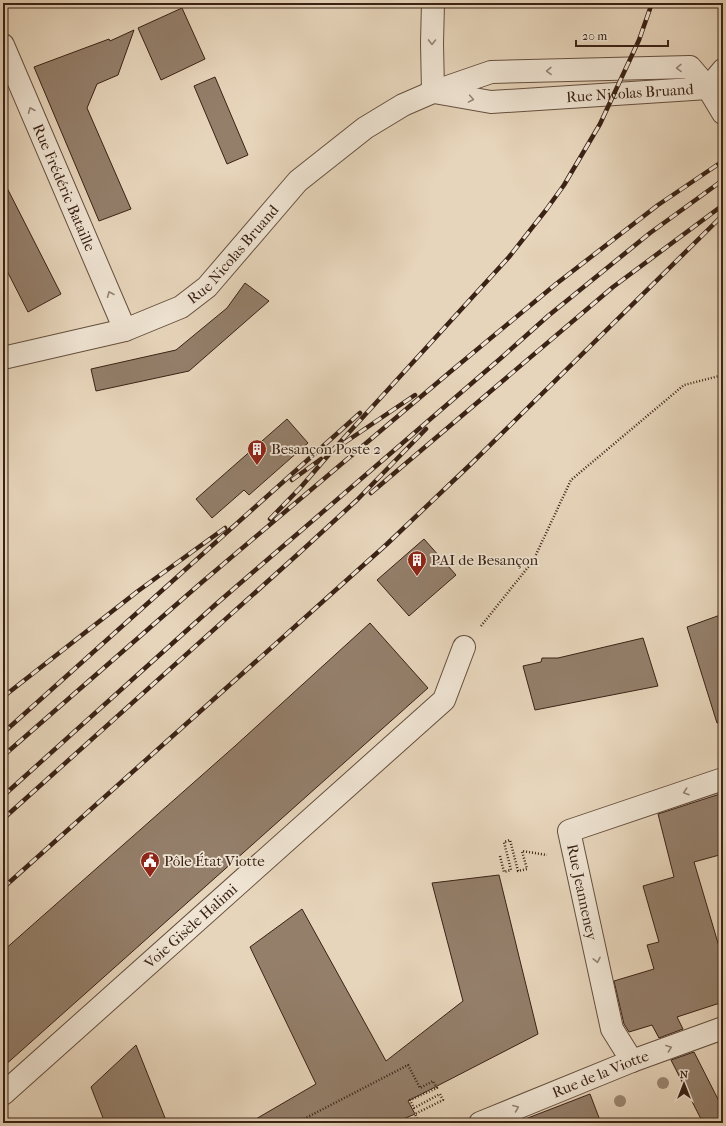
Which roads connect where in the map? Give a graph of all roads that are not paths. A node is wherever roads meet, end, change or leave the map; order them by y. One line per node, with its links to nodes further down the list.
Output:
1 (433, 3): 5 (street, one-way to 5)
2 (3, 45): 7 (street, Rue Frédéric Bataille, one-way to 2)
3 (723, 70): 4 (street)
4 (708, 88): 5 (street, Rue Nicolas Bruand, one-way to 4); 5 (street, Rue Nicolas Bruand, one-way to 5); 6 (street)
5 (433, 92): 7 (street, Rue Nicolas Bruand)
6 (723, 113)
7 (125, 330): 8 (street, Rue Nicolas Bruand)
8 (3, 358)
9 (464, 647): 13 (street, Voie Gisèle Halimi)
10 (723, 780): 12 (street, Rue Jeanneney, one-way to 12)
11 (723, 1028): 12 (street, Rue de la Viotte, one-way to 11)
12 (632, 1061): 14 (street, Rue de la Viotte, one-way to 12)
13 (3, 1094)
14 (480, 1123)

